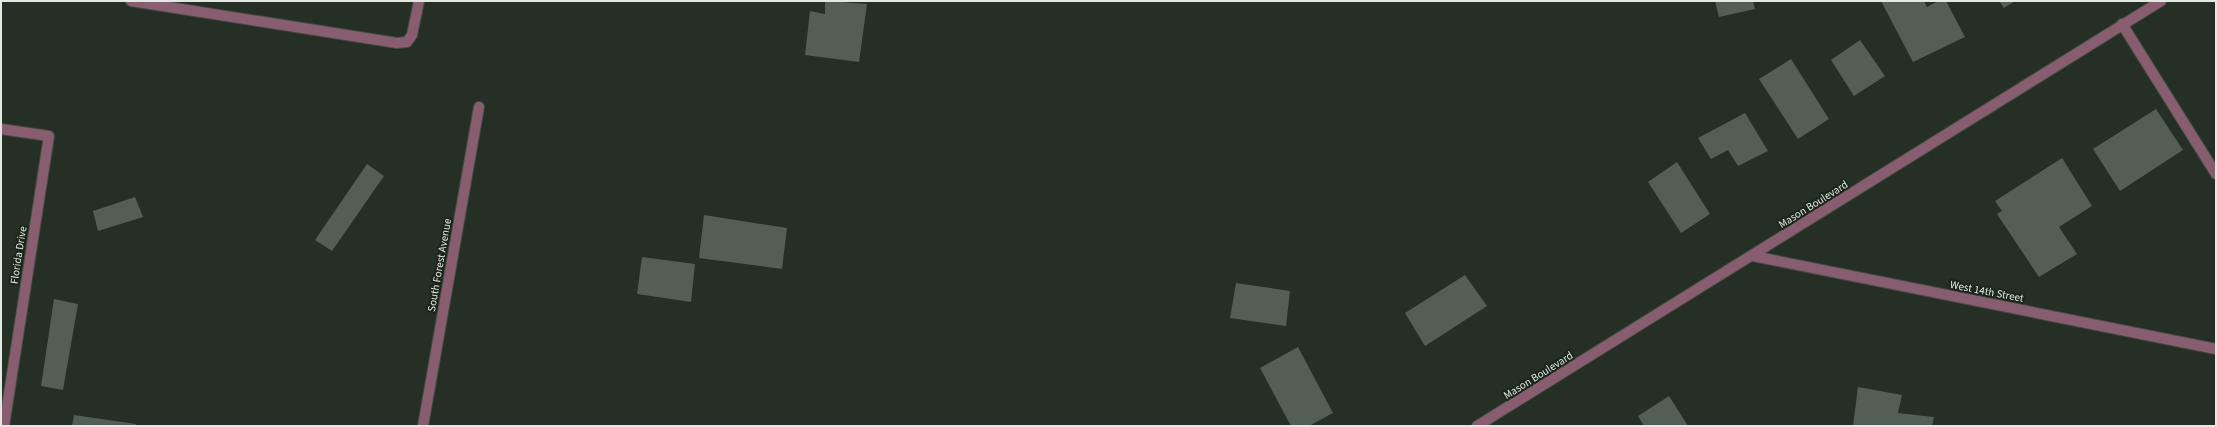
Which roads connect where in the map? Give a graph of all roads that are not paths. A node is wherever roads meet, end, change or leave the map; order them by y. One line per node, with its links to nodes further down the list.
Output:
1 (131, 1): 4 (street)
2 (419, 1): 4 (street)
3 (2161, 1): 5 (street, Mason Boulevard)
4 (171, 4)
5 (2122, 24): 8 (street); 9 (street, Mason Boulevard)
6 (479, 107): 12 (street, South Forest Avenue)
7 (1, 129): 11 (street, Florida Drive)
8 (2216, 174)
9 (1753, 256): 10 (street, West 14th Street); 13 (street, Mason Boulevard)
10 (2216, 349)
11 (4, 426)
12 (423, 426)
13 (1477, 426)

